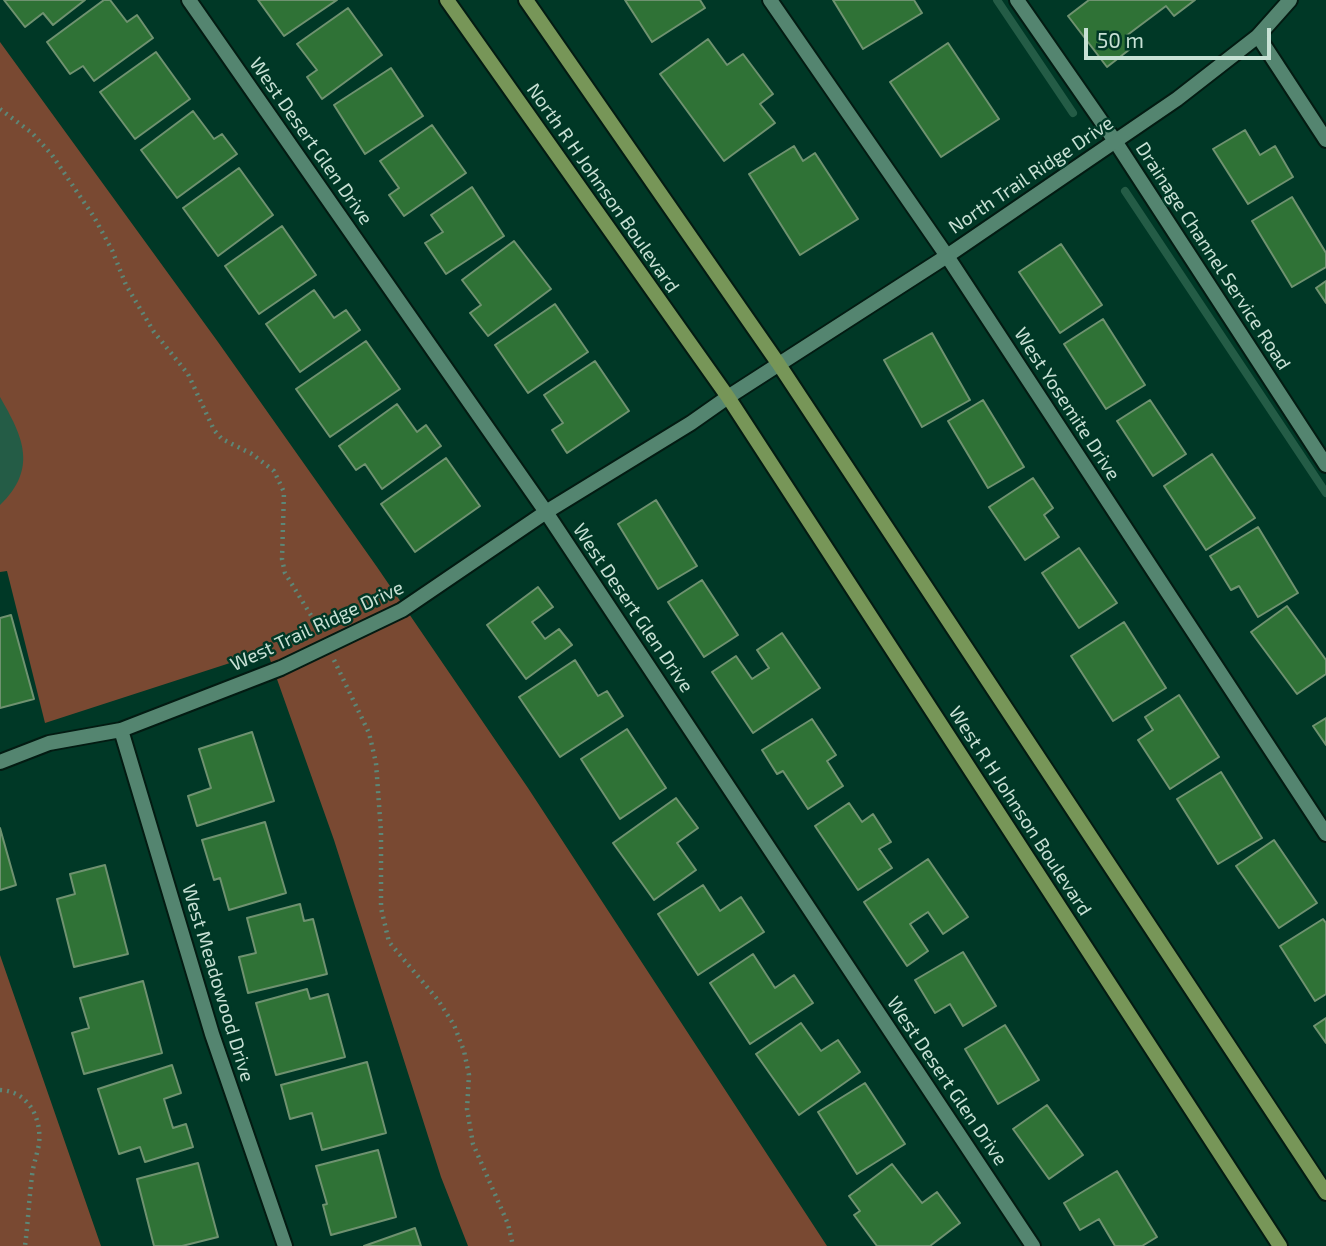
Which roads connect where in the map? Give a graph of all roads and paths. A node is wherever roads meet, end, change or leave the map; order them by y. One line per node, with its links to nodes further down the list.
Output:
1 (189, 0): 14 (street, West Desert Glen Drive)
2 (447, 0): 12 (main road, North R H Johnson Boulevard)
3 (526, 0): 11 (main road)
4 (770, 0): 10 (street, West Yosemite Drive)
5 (1017, 0): 9 (street, Drainage Channel Service Road)
6 (1290, 0): 7 (street, North Trail Ridge Drive)
7 (1258, 36): 8 (street); 9 (street, North Trail Ridge Drive)
8 (1326, 140)
9 (1112, 143): 10 (street, North Trail Ridge Drive); 13 (street, Drainage Channel Service Road)
10 (947, 256): 11 (street, North Trail Ridge Drive); 17 (street, West Yosemite Drive)
11 (778, 363): 12 (street, North Trail Ridge Drive); 19 (main road)
12 (729, 397): 14 (street, West Trail Ridge Drive); 23 (main road, West R H Johnson Boulevard)
13 (1326, 465)
14 (545, 512): 15 (street, West Trail Ridge Drive); 22 (street, West Desert Glen Drive)
15 (121, 730): 16 (street, West Trail Ridge Drive); 21 (street, West Meadowood Drive)
16 (0, 762)
17 (1326, 834)
18 (0, 1090): 20 (path)
19 (1326, 1193)
20 (25, 1246)
21 (285, 1246)
22 (1033, 1246)
23 (1280, 1246)

